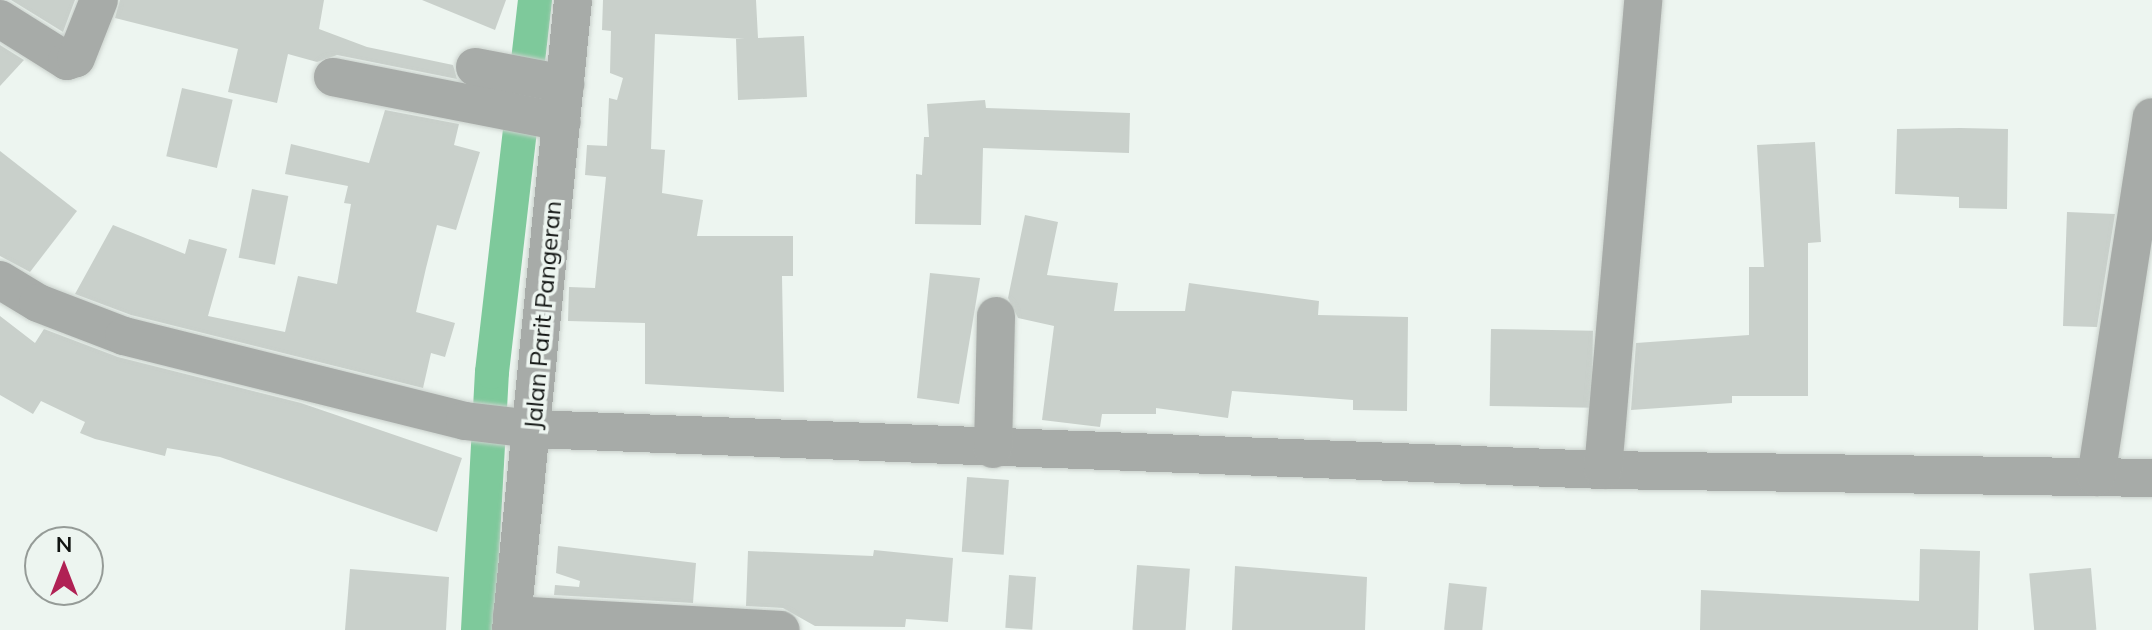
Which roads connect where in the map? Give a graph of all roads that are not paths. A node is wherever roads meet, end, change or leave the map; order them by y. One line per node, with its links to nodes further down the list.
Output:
1 (99, 0): 4 (street)
2 (573, 0): 7 (street, Jalan Parit Pangeran)
3 (1643, 0): 12 (street)
4 (0, 19)
5 (333, 77): 7 (street)
6 (2152, 117): 13 (street)
7 (560, 122): 10 (street, Jalan Parit Pangeran)
8 (2, 286): 10 (street)
9 (996, 316): 11 (street)
10 (523, 427): 11 (street); 15 (street, Jalan Parit Pangeran)
11 (993, 449): 12 (street)
12 (1603, 470): 13 (street)
13 (2096, 477): 14 (street)
14 (2152, 478)
15 (511, 622): 16 (street)
16 (781, 630)

